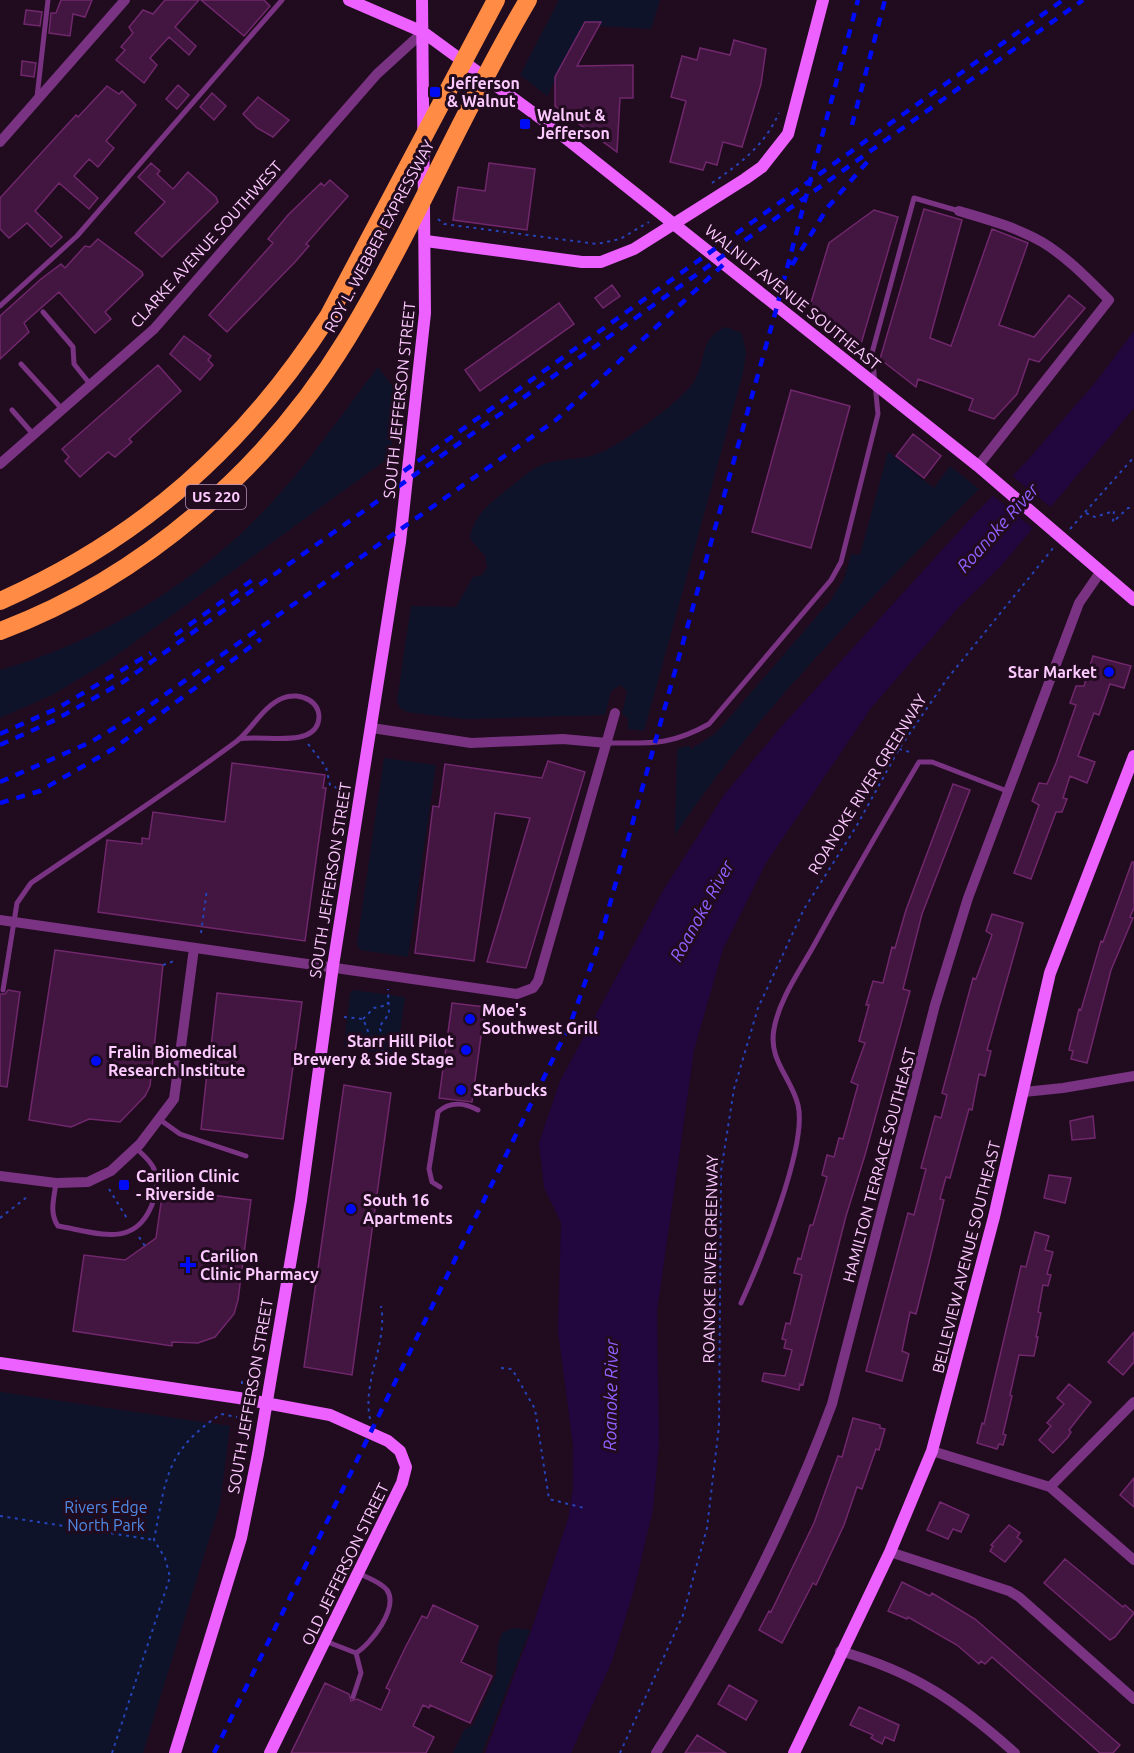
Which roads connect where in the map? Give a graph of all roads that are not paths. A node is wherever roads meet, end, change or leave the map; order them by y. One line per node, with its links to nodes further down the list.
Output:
1 (48, 0): 10 (lane)
2 (125, 0): 10 (street)
3 (282, 0): 14 (lane)
4 (349, 0): 9 (main road, WALNUT AVENUE SOUTHEAST)
5 (422, 0): 9 (main road, SOUTH JEFFERSON STREET)
6 (528, 0): 26 (highway, ROY L. WEBBER EXPRESSWAY / US 220)
7 (823, 0): 13 (main road)
8 (492, 7): 25 (highway, ROY L. WEBBER EXPRESSWAY / US 220)
9 (423, 32): 13 (main road, SOUTH JEFFERSON STREET); 17 (street, CLARKE AVENUE SOUTHWEST); 22 (main road, WALNUT AVENUE SOUTHEAST)
10 (36, 101): 11 (street)
11 (0, 142)
12 (959, 211): 22 (street); 30 (lane)
13 (426, 241): 28 (main road, SOUTH JEFFERSON STREET)
14 (0, 306)
15 (43, 312): 17 (lane)
16 (21, 364): 18 (lane)
17 (90, 384): 18 (street, CLARKE AVENUE SOUTHWEST)
18 (62, 409): 20 (street, CLARKE AVENUE SOUTHWEST)
19 (12, 410): 20 (lane)
20 (33, 434): 21 (street, CLARKE AVENUE SOUTHWEST)
21 (0, 464)
22 (978, 466): 23 (main road, WALNUT AVENUE SOUTHEAST)
23 (1101, 571): 24 (main road, WALNUT AVENUE SOUTHEAST); 32 (street, HAMILTON TERRACE SOUTHEAST)
24 (1134, 600)
25 (0, 601)
26 (0, 632)
27 (615, 712): 30 (street)
28 (372, 728): 30 (street); 36 (main road, SOUTH JEFFERSON STREET)
29 (239, 739): 29 (lane); 34 (lane)
30 (607, 743): 36 (street)
31 (1133, 761): 39 (main road, BELLEVIEW AVENUE SOUTHEAST)
32 (1008, 791): 47 (lane); 61 (street, HAMILTON TERRACE SOUTHEAST)
33 (0, 920): 34 (street)
34 (14, 922): 35 (street); 37 (lane)
35 (194, 948): 36 (street); 41 (street)
36 (333, 966): 50 (main road, SOUTH JEFFERSON STREET)
37 (3, 990)
38 (1134, 1076): 39 (street)
39 (1024, 1092): 51 (main road, BELLEVIEW AVENUE SOUTHEAST)
40 (478, 1110): 46 (lane)
41 (159, 1119): 42 (street); 43 (lane)
42 (136, 1148): 45 (street); 45 (lane)
43 (246, 1156)
44 (0, 1176): 45 (street)
45 (56, 1183)
46 (440, 1187)
47 (741, 1303)
48 (0, 1363): 50 (main road, OLD JEFFERSON STREET)
49 (1134, 1402): 52 (street)
50 (267, 1403): 55 (main road, OLD JEFFERSON STREET); 62 (main road, SOUTH JEFFERSON STREET)
51 (932, 1451): 52 (street); 53 (main road, BELLEVIEW AVENUE SOUTHEAST)
52 (1050, 1487): 54 (street)
53 (890, 1552): 57 (main road, BELLEVIEW AVENUE SOUTHEAST); 60 (street)
54 (1134, 1560)
55 (358, 1573): 56 (main road, OLD JEFFERSON STREET); 58 (lane)
56 (325, 1641): 58 (lane); 63 (main road, OLD JEFFERSON STREET)
57 (840, 1652): 64 (main road, BELLEVIEW AVENUE SOUTHEAST); 65 (street)
58 (356, 1653): 59 (lane)
59 (353, 1697)
60 (1134, 1699)
61 (660, 1752)
62 (175, 1753)
63 (270, 1753)
64 (794, 1753)
65 (1015, 1753)

